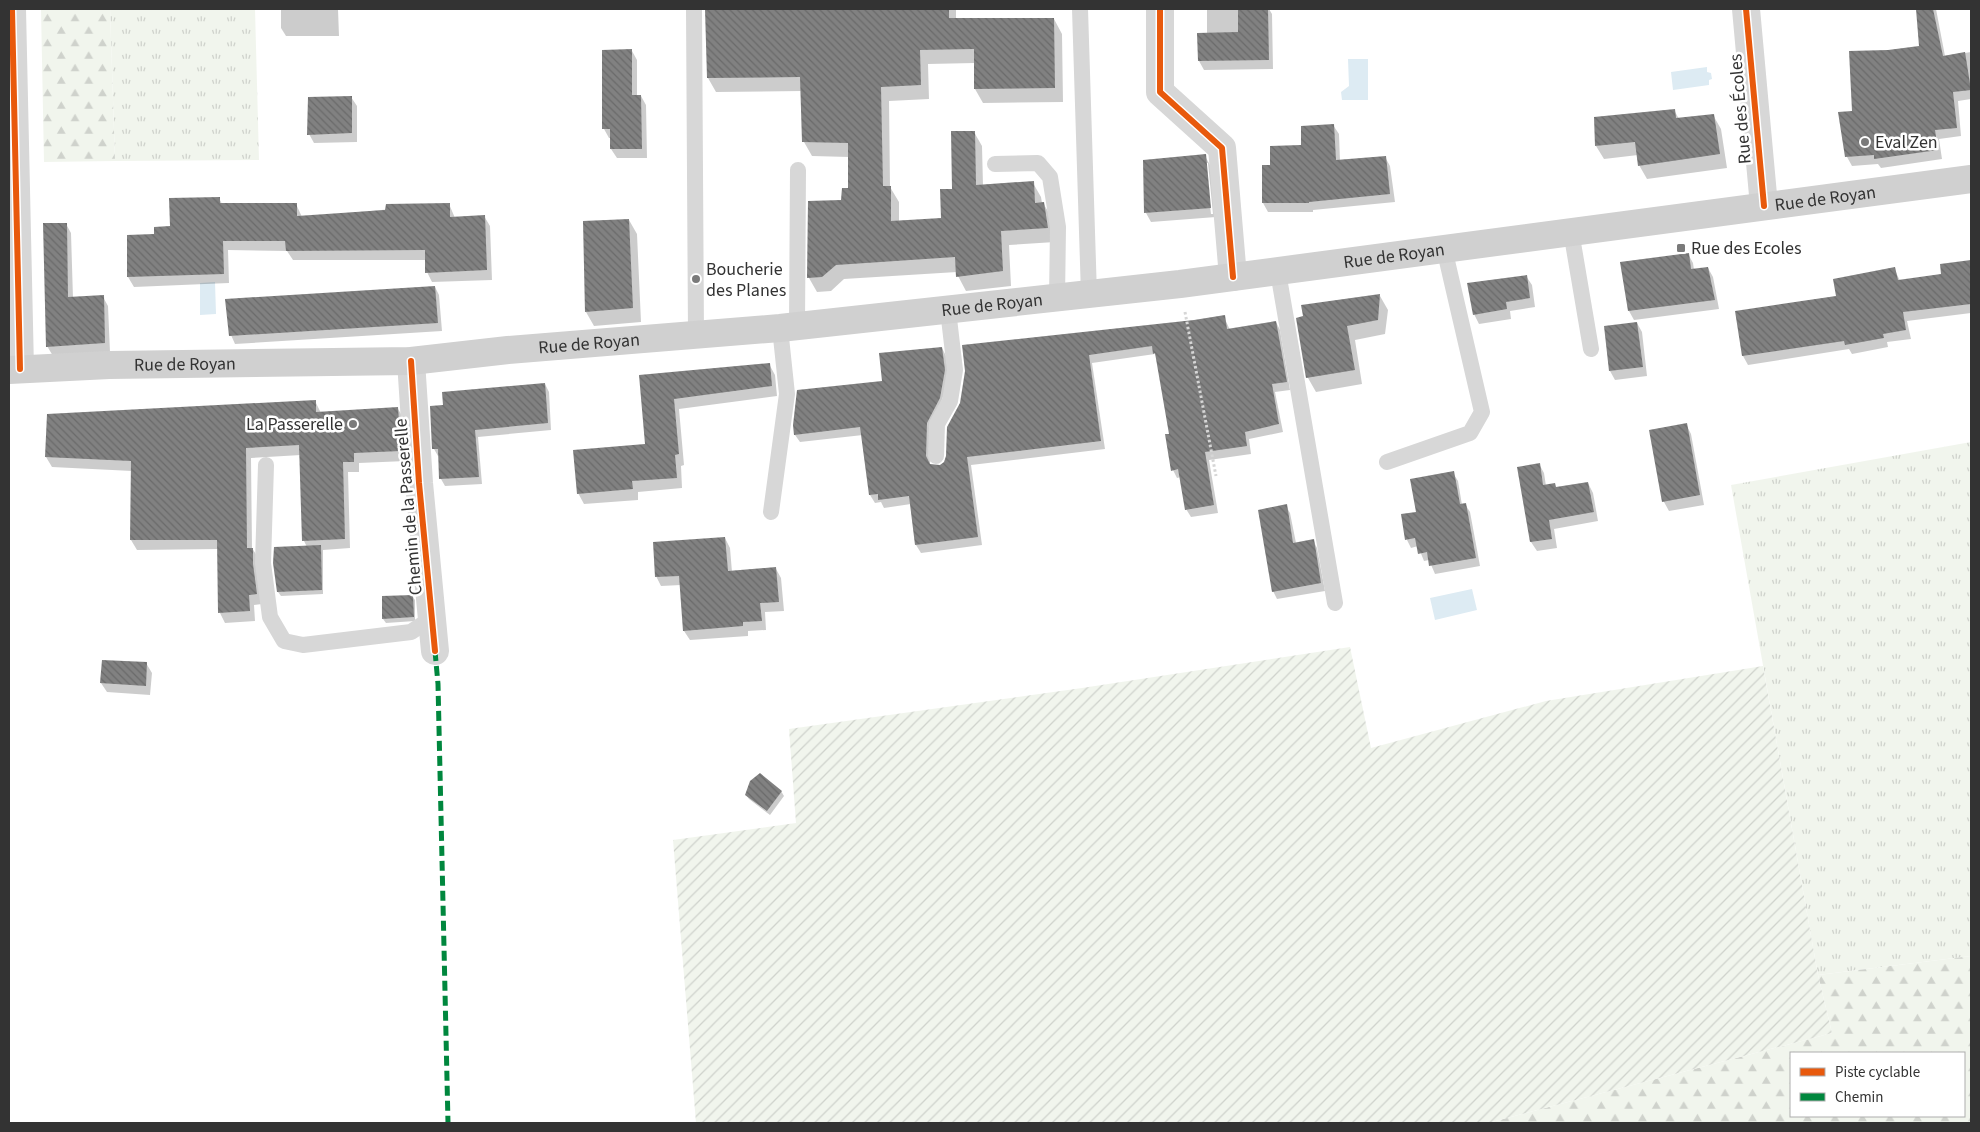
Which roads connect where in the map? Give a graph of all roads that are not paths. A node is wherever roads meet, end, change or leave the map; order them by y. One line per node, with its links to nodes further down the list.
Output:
1 (12, 9): 21 (street)
2 (694, 9): 18 (lane)
3 (1080, 9): 14 (lane)
4 (1160, 9): 13 (street)
5 (1746, 9): 9 (street, Rue des Écoles)
6 (995, 164): 15 (lane)
7 (798, 170): 17 (lane)
8 (1971, 179): 9 (main road, Rue de Royan)
9 (1764, 206): 10 (main road, Rue de Royan)
10 (1571, 231): 11 (main road, Rue de Royan); 19 (lane)
11 (1444, 248): 12 (main road, Rue de Royan); 23 (lane)
12 (1278, 272): 13 (main road, Rue de Royan); 26 (lane)
13 (1233, 277): 14 (main road, Rue de Royan)
14 (1089, 295): 15 (main road, Rue de Royan)
15 (1057, 299): 16 (main road, Rue de Royan)
16 (948, 310): 17 (main road, Rue de Royan); 22 (lane)
17 (789, 327): 18 (main road, Rue de Royan); 25 (lane)
18 (696, 335): 20 (main road, Rue de Royan)
19 (1592, 349)
20 (411, 360): 21 (main road, Rue de Royan); 27 (street, Chemin de la Passerelle)
21 (14, 369)
22 (936, 456)
23 (1388, 462)
24 (266, 465): 27 (lane)
25 (771, 512)
26 (1335, 604)
27 (432, 618): 28 (street, Chemin de la Passerelle)
28 (435, 651)

